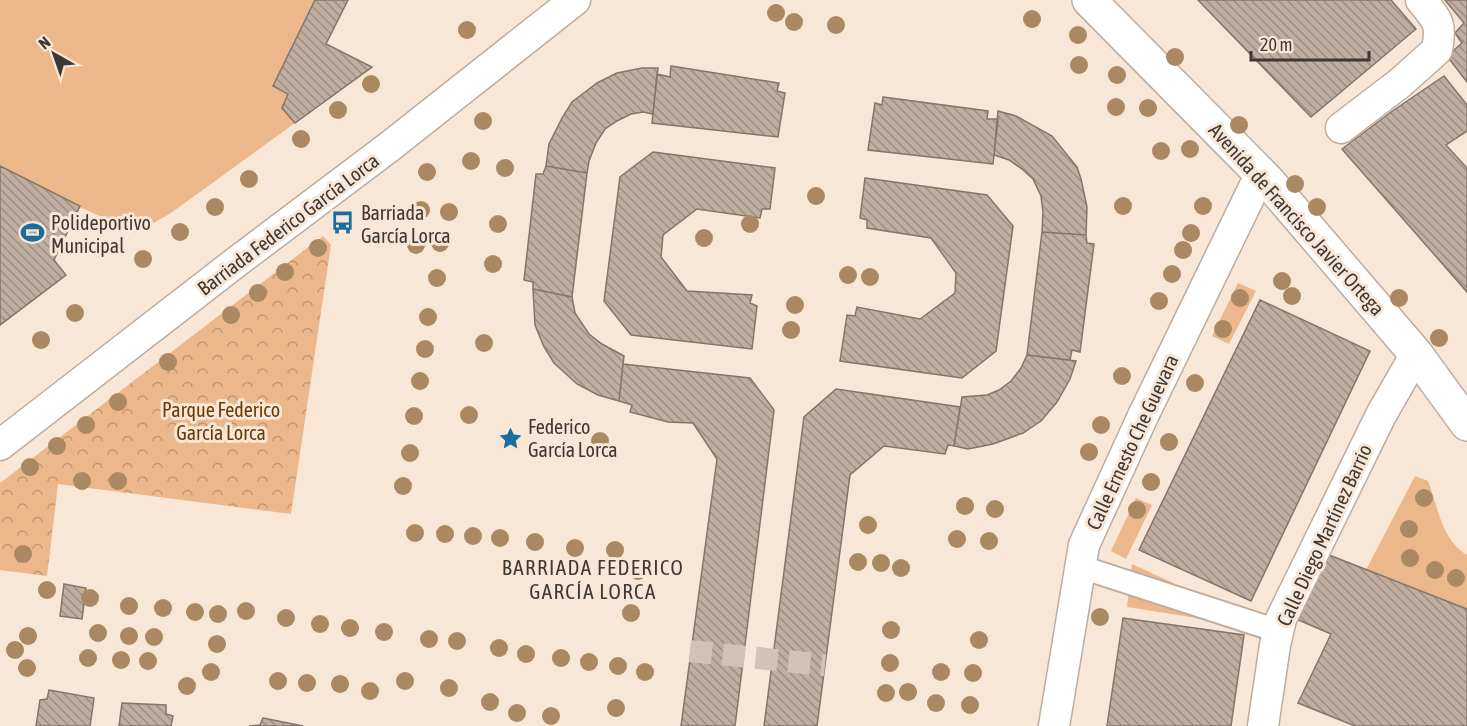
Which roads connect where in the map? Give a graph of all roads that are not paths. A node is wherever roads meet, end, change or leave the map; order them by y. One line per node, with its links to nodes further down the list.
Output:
1 (575, 0): 8 (street, Barriada Federico García Lorca)
2 (1089, 0): 5 (street, Avenida de Francisco Javier Ortega)
3 (1421, 0): 4 (street)
4 (1341, 128)
5 (1261, 173): 6 (street, Avenida de Francisco Javier Ortega); 9 (street, Calle Ernesto Che Guevara)
6 (1416, 354): 7 (street, Avenida de Francisco Javier Ortega); 10 (street, Calle Diego Martínez Barrio)
7 (1467, 424)
8 (0, 446)
9 (1081, 567): 10 (street); 11 (street, Calle Ernesto Che Guevara)
10 (1278, 631): 12 (street, Calle Diego Martínez Barrio)
11 (1054, 726)
12 (1263, 726)

